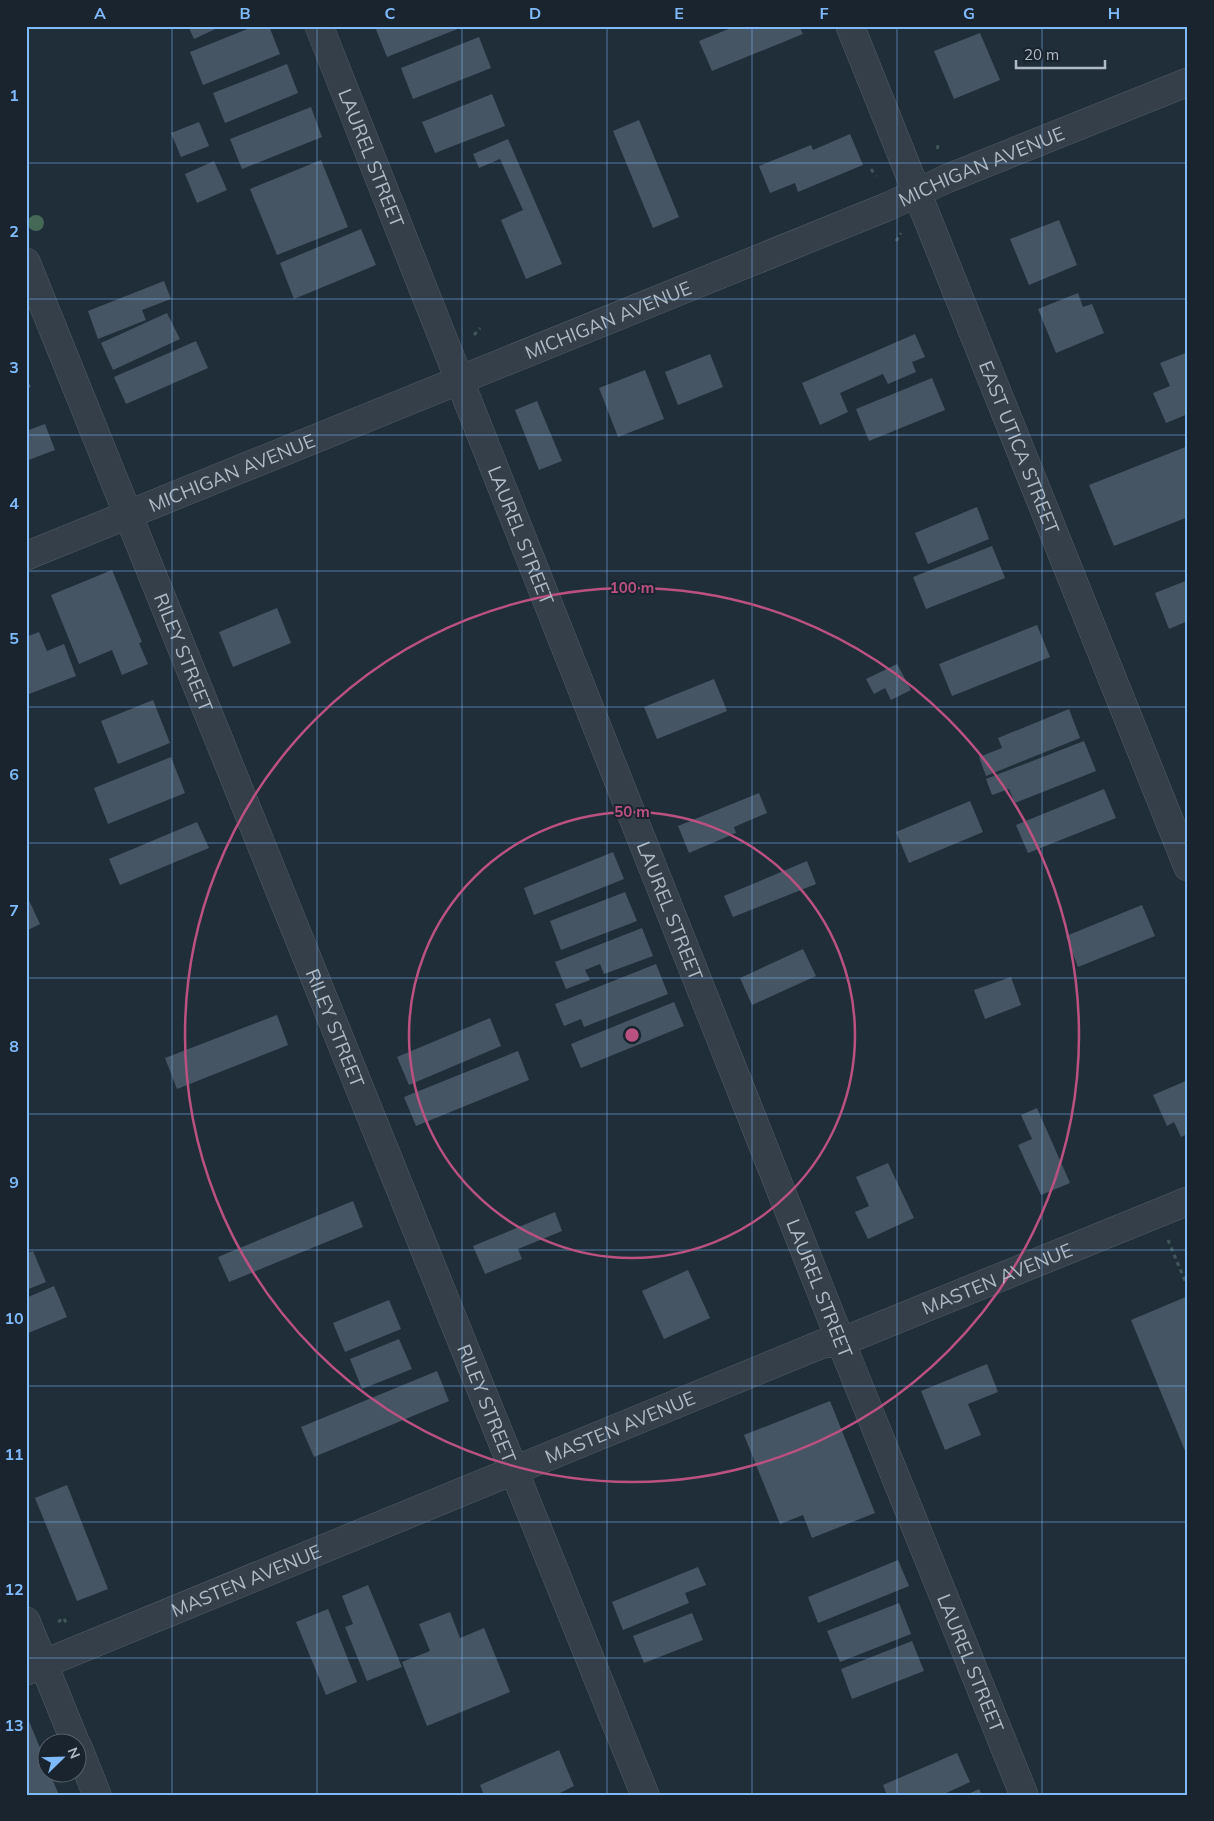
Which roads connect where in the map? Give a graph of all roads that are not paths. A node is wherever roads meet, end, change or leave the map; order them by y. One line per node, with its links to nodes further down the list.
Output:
1 (319, 26): 6 (street, LAUREL STREET)
2 (850, 26): 4 (street, EAST UTICA STREET)
3 (1188, 82): 4 (street, MICHIGAN AVENUE)
4 (917, 192): 6 (street, MICHIGAN AVENUE); 9 (street, EAST UTICA STREET)
5 (26, 262): 7 (street, RILEY STREET)
6 (460, 379): 7 (street, MICHIGAN AVENUE); 11 (street, LAUREL STREET)
7 (128, 514): 8 (street, MICHIGAN AVENUE); 12 (street, RILEY STREET)
8 (26, 556)
9 (1188, 867)
10 (1188, 1201): 11 (street, MASTEN AVENUE)
11 (841, 1342): 12 (street, MASTEN AVENUE); 19 (street, LAUREL STREET)
12 (515, 1470): 14 (street, MASTEN AVENUE); 18 (street, RILEY STREET)
13 (26, 1621): 14 (street)
14 (35, 1667): 15 (street)
15 (71, 1734)
16 (88, 1772): 17 (street)
17 (97, 1795)
18 (645, 1795)
19 (1024, 1795)

